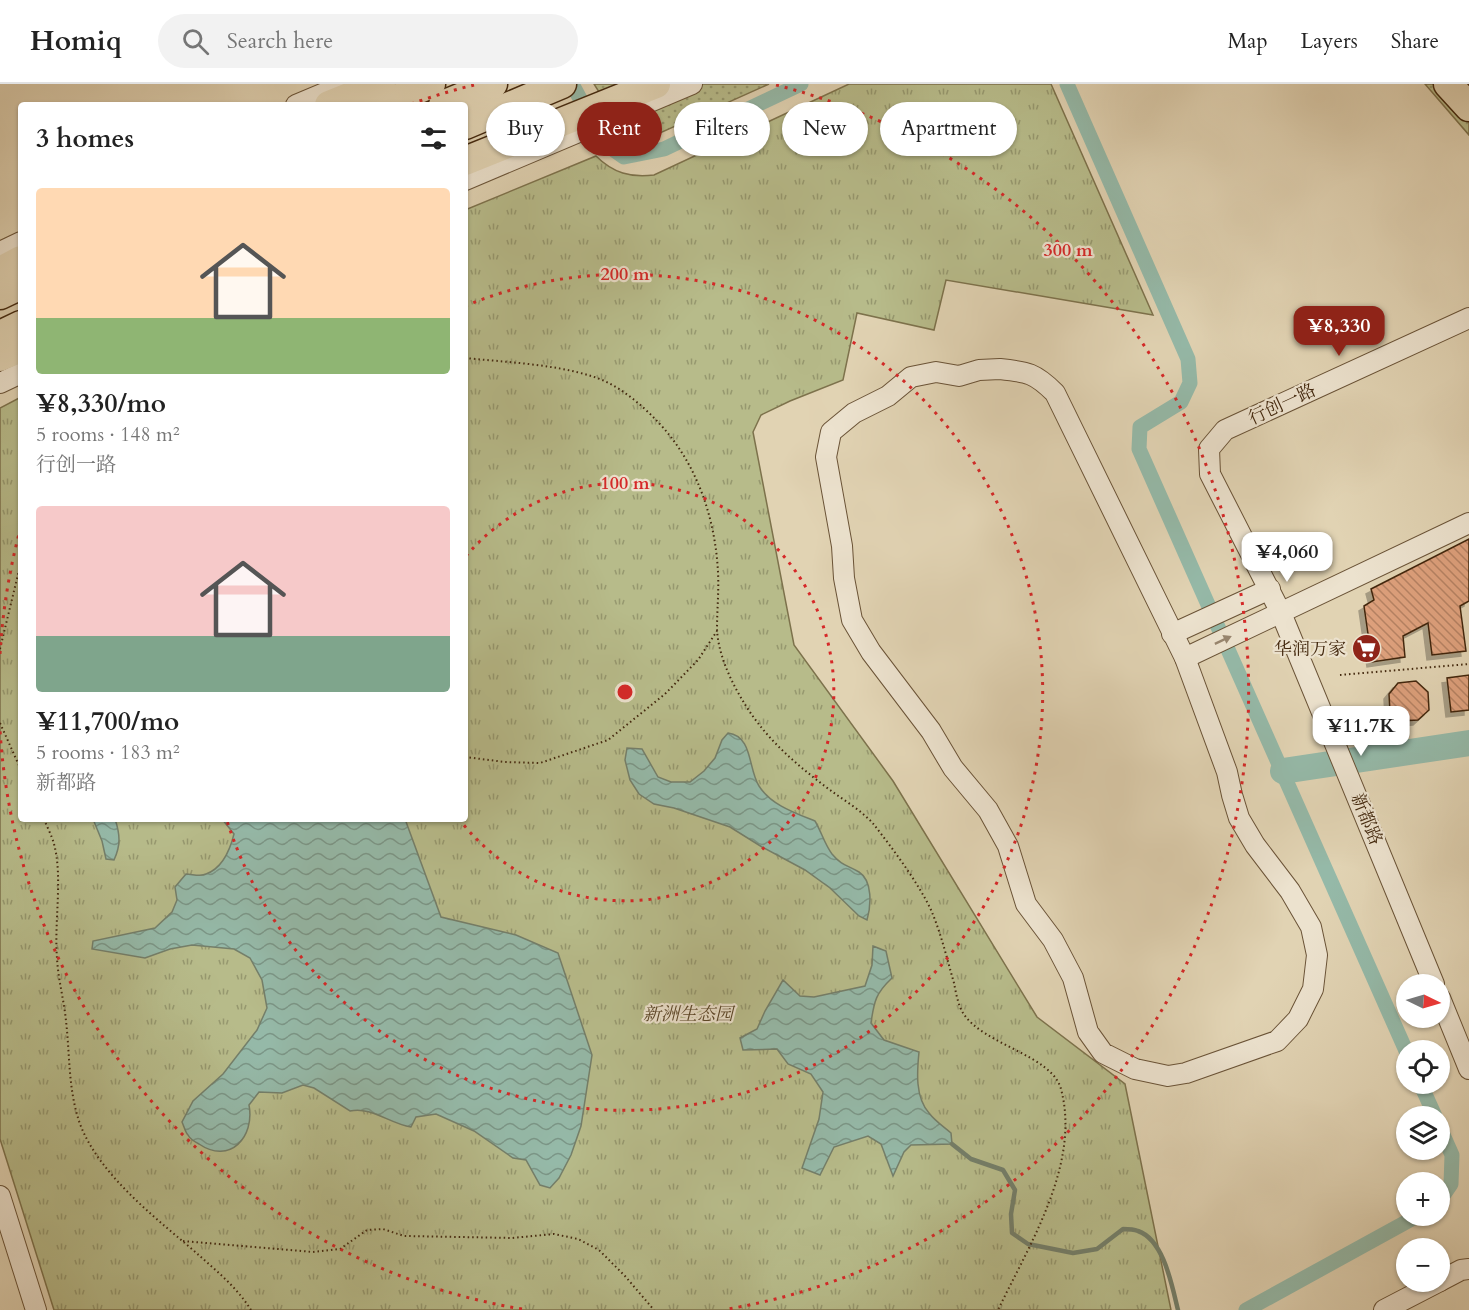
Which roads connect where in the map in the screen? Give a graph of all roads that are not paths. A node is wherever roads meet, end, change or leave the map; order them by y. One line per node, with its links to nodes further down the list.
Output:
1 (346, 84): 9 (street)
2 (381, 84): 10 (highway)
3 (431, 84): 11 (highway)
4 (492, 84): 12 (highway)
5 (656, 84): 13 (highway)
6 (692, 84): 14 (street)
7 (1448, 84): 15 (highway)
8 (554, 87): 16 (highway)
9 (303, 102)
10 (336, 102)
11 (389, 102)
12 (450, 102)
13 (624, 102)
14 (636, 102)
15 (1469, 107)
16 (468, 124)
17 (577, 124): 18 (highway)
18 (570, 127): 19 (highway); 20 (street)
19 (468, 160)
20 (468, 178)
21 (18, 243): 22 (street)
22 (0, 252)
23 (18, 262): 24 (highway)
24 (0, 271)
25 (18, 286): 26 (highway)
26 (0, 295)
27 (1469, 318): 34 (street, 行创一路)
28 (18, 326): 29 (highway)
29 (0, 335)
30 (18, 349): 31 (highway)
31 (0, 357)
32 (18, 375): 33 (street)
33 (0, 384)
34 (1225, 430): 36 (street, 新都路)
35 (1469, 523): 37 (street)
36 (1270, 589): 37 (street, 新都路); 38 (street)
37 (1281, 613): 39 (street, one-way to 37); 40 (street, 新都路)
38 (1179, 631): 39 (street); 39 (street)
39 (1190, 655)
40 (1430, 974)
41 (1450, 1022): 42 (street)
42 (1469, 1069)
43 (0, 1196): 47 (street)
44 (1466, 1269): 45 (street)
45 (1450, 1276)
46 (1419, 1292): 48 (street)
47 (36, 1310)
48 (1384, 1310)

